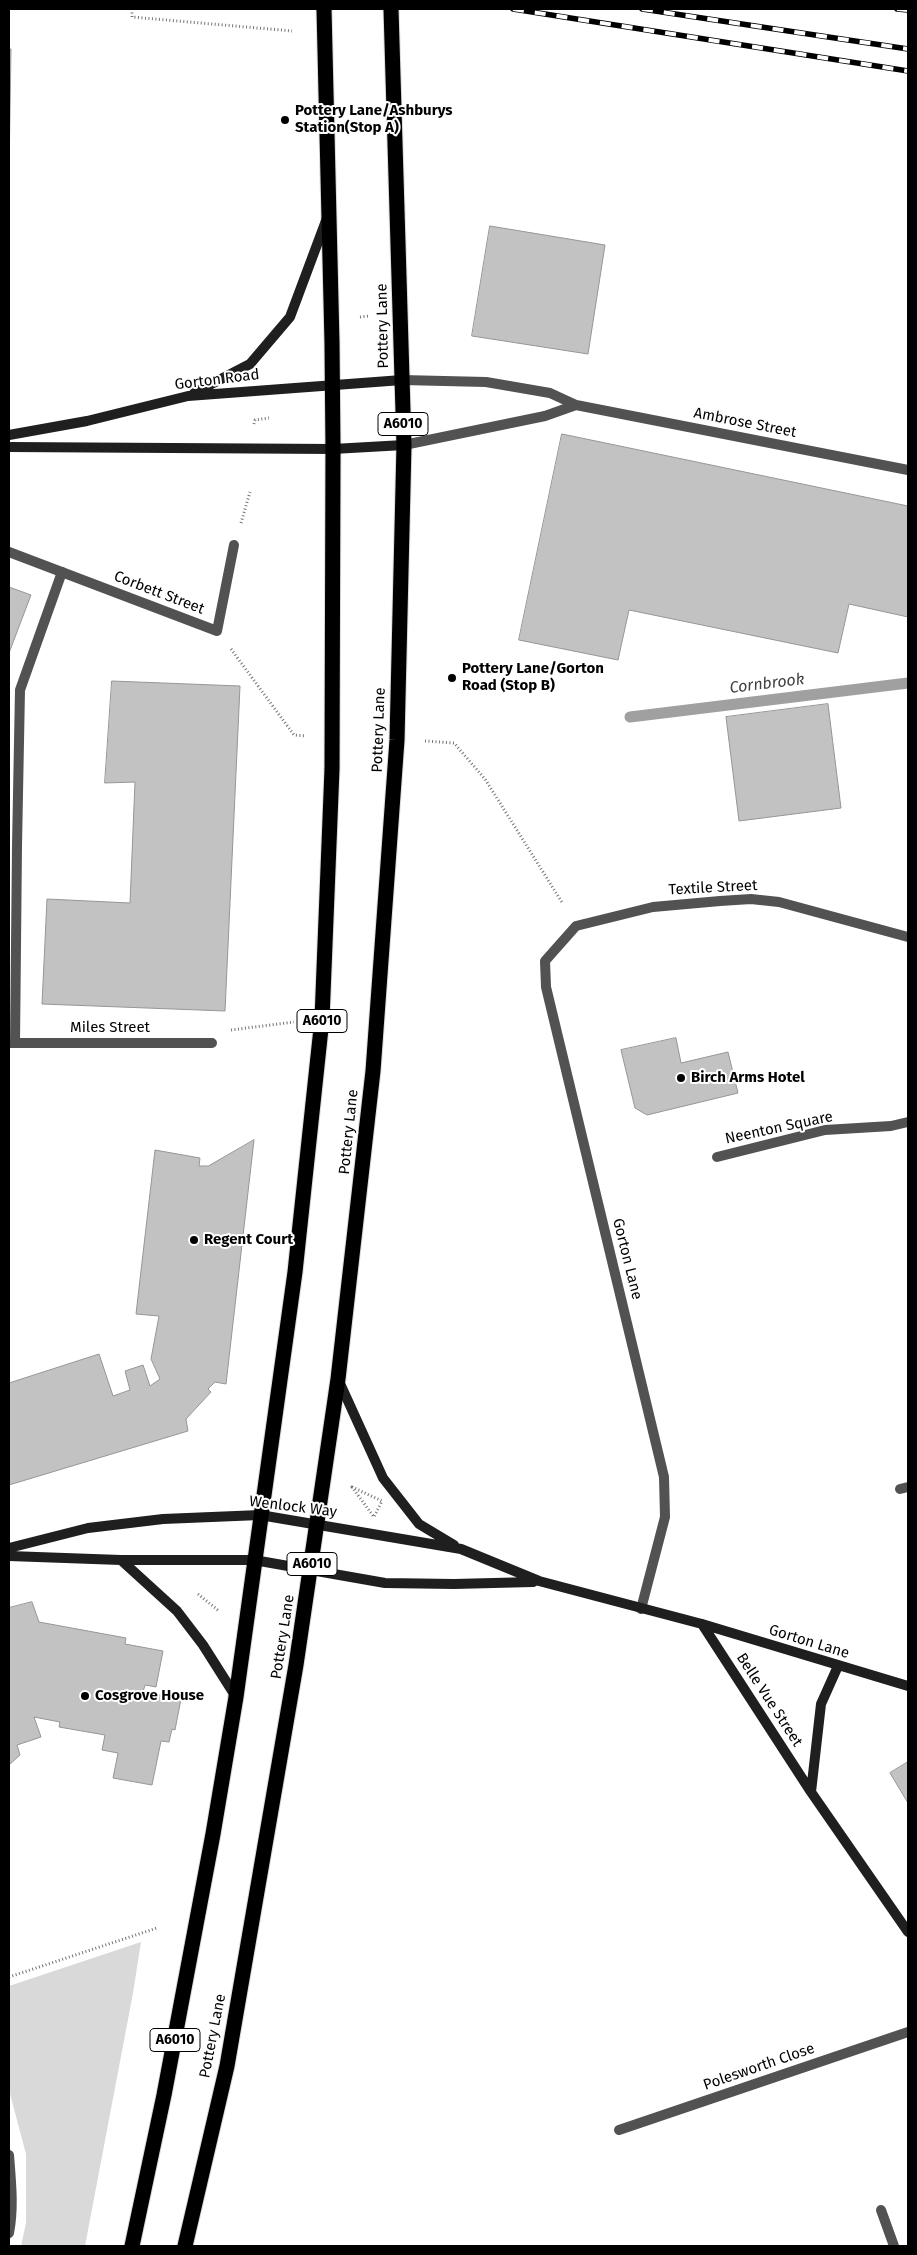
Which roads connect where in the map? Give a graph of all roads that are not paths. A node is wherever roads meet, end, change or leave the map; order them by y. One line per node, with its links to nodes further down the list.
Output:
1 (324, 9): 3 (highway, A6010)
2 (391, 9): 4 (highway, Pottery Lane / A6010)
3 (329, 211): 5 (highway, A6010); 6 (street)
4 (402, 380): 5 (street, Gorton Road); 7 (street, Ambrose Street); 9 (highway, Pottery Lane / A6010)
5 (333, 384): 6 (street, Gorton Road); 11 (highway, A6010)
6 (188, 396): 8 (street, Gorton Road)
7 (576, 405): 9 (street); 12 (street, Ambrose Street)
8 (9, 435)
9 (404, 445): 11 (street); 22 (highway, Pottery Lane / A6010)
10 (9, 447): 11 (street)
11 (333, 449): 23 (highway, A6010)
12 (908, 470)
13 (234, 545): 15 (street, Corbett Street)
14 (9, 552): 15 (street, Corbett Street)
15 (62, 572): 18 (street)
16 (576, 926): 17 (street, Textile Street); 32 (street, Gorton Lane)
17 (908, 937)
18 (12, 1043): 19 (street, Miles Street)
19 (212, 1043)
20 (908, 1122): 21 (street, Neenton Square)
21 (717, 1157)
22 (338, 1379): 24 (highway, Pottery Lane / A6010); 26 (street)
23 (260, 1516): 24 (street, Wenlock Way); 25 (street, Wenlock Way); 29 (highway, A6010)
24 (318, 1524): 26 (street, Wenlock Way); 30 (highway, Pottery Lane / A6010)
25 (9, 1548)
26 (461, 1549): 31 (street, Wenlock Way)
27 (9, 1556): 28 (street, Wenlock Way)
28 (121, 1560): 29 (street, Wenlock Way); 36 (street)
29 (254, 1560): 30 (street, Wenlock Way); 36 (highway, A6010)
30 (311, 1570): 31 (street, Wenlock Way); 45 (highway, Pottery Lane / A6010)
31 (539, 1581): 32 (street, Wenlock Way)
32 (641, 1609): 33 (street, Wenlock Way)
33 (702, 1624): 34 (street, Gorton Lane); 37 (street, Belle Vue Street)
34 (838, 1666): 35 (street, Gorton Lane); 37 (street, Belle Vue Street)
35 (908, 1686)
36 (236, 1697): 44 (highway, A6010)
37 (811, 1792): 38 (street, Belle Vue Street)
38 (908, 1932)
39 (908, 2032): 40 (street, Polesworth Close)
40 (619, 2130)
41 (9, 2156): 43 (street)
42 (881, 2210): 46 (street)
43 (9, 2233)
44 (132, 2246)
45 (185, 2246)
46 (894, 2246)

